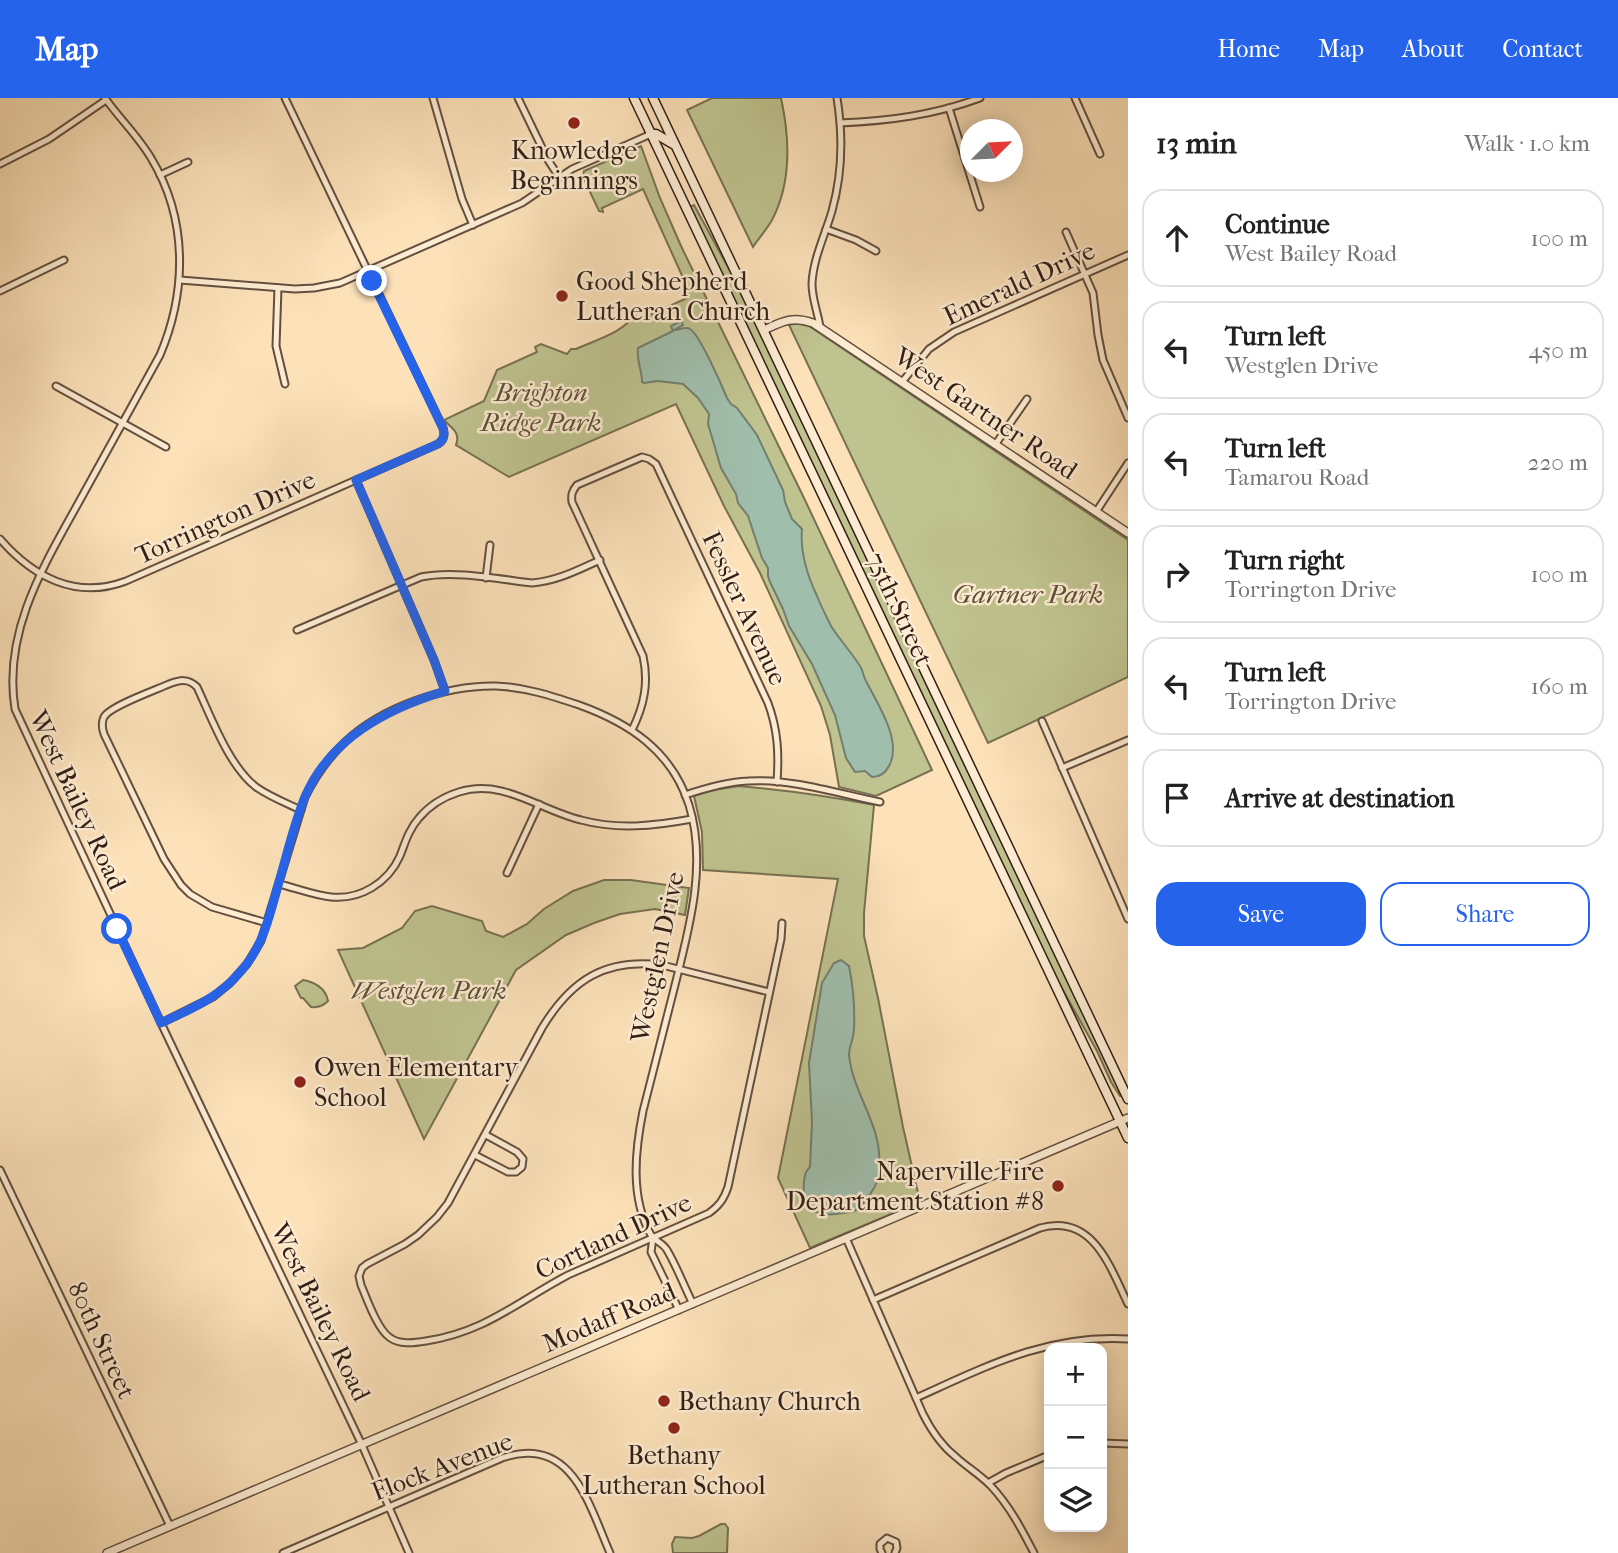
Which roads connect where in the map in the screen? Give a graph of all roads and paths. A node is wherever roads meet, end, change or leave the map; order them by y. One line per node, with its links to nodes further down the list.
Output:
1 (285, 98): 26 (street)
2 (433, 98): 20 (street)
3 (518, 98): 18 (street)
4 (634, 98): 12 (main road, 75th Street)
5 (653, 98): 13 (main road, 75th Street)
6 (837, 98): 11 (street)
7 (980, 98): 10 (street)
8 (1075, 98): 14 (street)
9 (105, 99): 16 (street); 17 (street, West Bailey Road)
10 (949, 108): 11 (street); 19 (street)
11 (840, 123): 21 (street)
12 (651, 134): 13 (main road); 18 (street); 72 (main road, 75th Street)
13 (676, 146): 32 (main road, 75th Street)
14 (1100, 154)
15 (188, 162): 17 (street)
16 (0, 164)
17 (160, 175): 28 (street, West Bailey Road)
18 (559, 177): 20 (street)
19 (980, 207)
20 (473, 225): 26 (street)
21 (826, 229): 23 (street); 31 (street)
22 (1066, 232): 27 (street)
23 (876, 251)
24 (1128, 254): 27 (street, Emerald Drive)
25 (64, 260): 30 (street)
26 (368, 272): 29 (street); 42 (street, Torrington Drive)
27 (1084, 274): 33 (street, Emerald Drive); 37 (street)
28 (180, 280): 29 (street); 38 (street, West Bailey Road)
29 (278, 288): 34 (street)
30 (0, 290)
31 (820, 327): 32 (street, West Gartner Road); 33 (street, West Gartner Road)
32 (764, 330): 71 (main road, 75th Street)
33 (902, 382): 39 (street, West Gartner Road)
34 (285, 384)
35 (56, 386): 38 (street)
36 (1027, 399): 39 (street)
37 (1128, 418)
38 (122, 423): 40 (street); 48 (street, West Bailey Road)
39 (995, 445): 43 (street, West Gartner Road)
40 (166, 447)
41 (1128, 463): 43 (street)
42 (356, 480): 48 (street, Torrington Drive); 50 (street)
43 (1096, 512): 44 (street, West Gartner Road)
44 (1128, 533)
45 (0, 539): 48 (street, Torrington Drive)
46 (490, 545): 49 (street)
47 (600, 560): 49 (street); 54 (street); 57 (street, Fessler Avenue)
48 (40, 574): 70 (street, West Bailey Road)
49 (486, 578): 50 (street)
50 (401, 584): 51 (street); 52 (street)
51 (297, 630)
52 (445, 691): 54 (street, Westglen Drive); 61 (street, Westglen Drive)
53 (1042, 721): 56 (street)
54 (632, 730): 58 (street, Westglen Drive)
55 (1128, 740): 56 (street)
56 (1062, 768): 65 (street)
57 (777, 782): 58 (street); 59 (street)
58 (685, 795): 62 (street, Westglen Drive)
59 (880, 803)
60 (539, 804): 62 (street); 63 (street); 64 (street)
61 (301, 810): 64 (street, Westglen Drive); 66 (street)
62 (692, 819): 68 (street, Westglen Drive)
63 (507, 873)
64 (279, 884): 66 (street, Westglen Drive)
65 (1128, 919)
66 (267, 923): 70 (street, Westglen Drive)
67 (782, 923): 69 (street, Cortland Drive)
68 (679, 969): 69 (street); 73 (street); 77 (street, Westglen Drive)
69 (769, 992): 77 (street, Cortland Drive)
70 (161, 1023): 87 (street, West Bailey Road)
71 (1128, 1099)
72 (1124, 1119): 74 (main road, 75th Street); 78 (street, Modaff Road)
73 (486, 1135): 75 (street); 75 (street)
74 (1128, 1138)
75 (475, 1155): 77 (street, Cortland Drive)
76 (0, 1170): 91 (street, 80th Street)
77 (653, 1238): 80 (street, Westglen Drive); 82 (street, Westglen Drive)
78 (846, 1238): 79 (street); 80 (street, Modaff Road)
79 (873, 1300): 81 (street); 84 (street)
80 (693, 1304): 82 (street, Modaff Road)
81 (1128, 1304)
82 (679, 1310): 87 (street, Modaff Road)
83 (1128, 1339): 84 (street)
84 (916, 1398): 89 (street)
85 (1107, 1443): 86 (street)
86 (1128, 1444)
87 (362, 1445): 90 (street, West Bailey Road); 91 (street, Modaff Road)
88 (1044, 1457): 89 (street)
89 (988, 1483): 98 (street)
90 (388, 1506): 93 (street, Flock Avenue); 94 (street, West Bailey Road); 95 (street, Flock Avenue)
91 (170, 1526): 92 (street, Modaff Road)
92 (107, 1553)
93 (283, 1553)
94 (409, 1553)
95 (610, 1553)
96 (882, 1553): 97 (street)
97 (895, 1553)
98 (1034, 1553)

